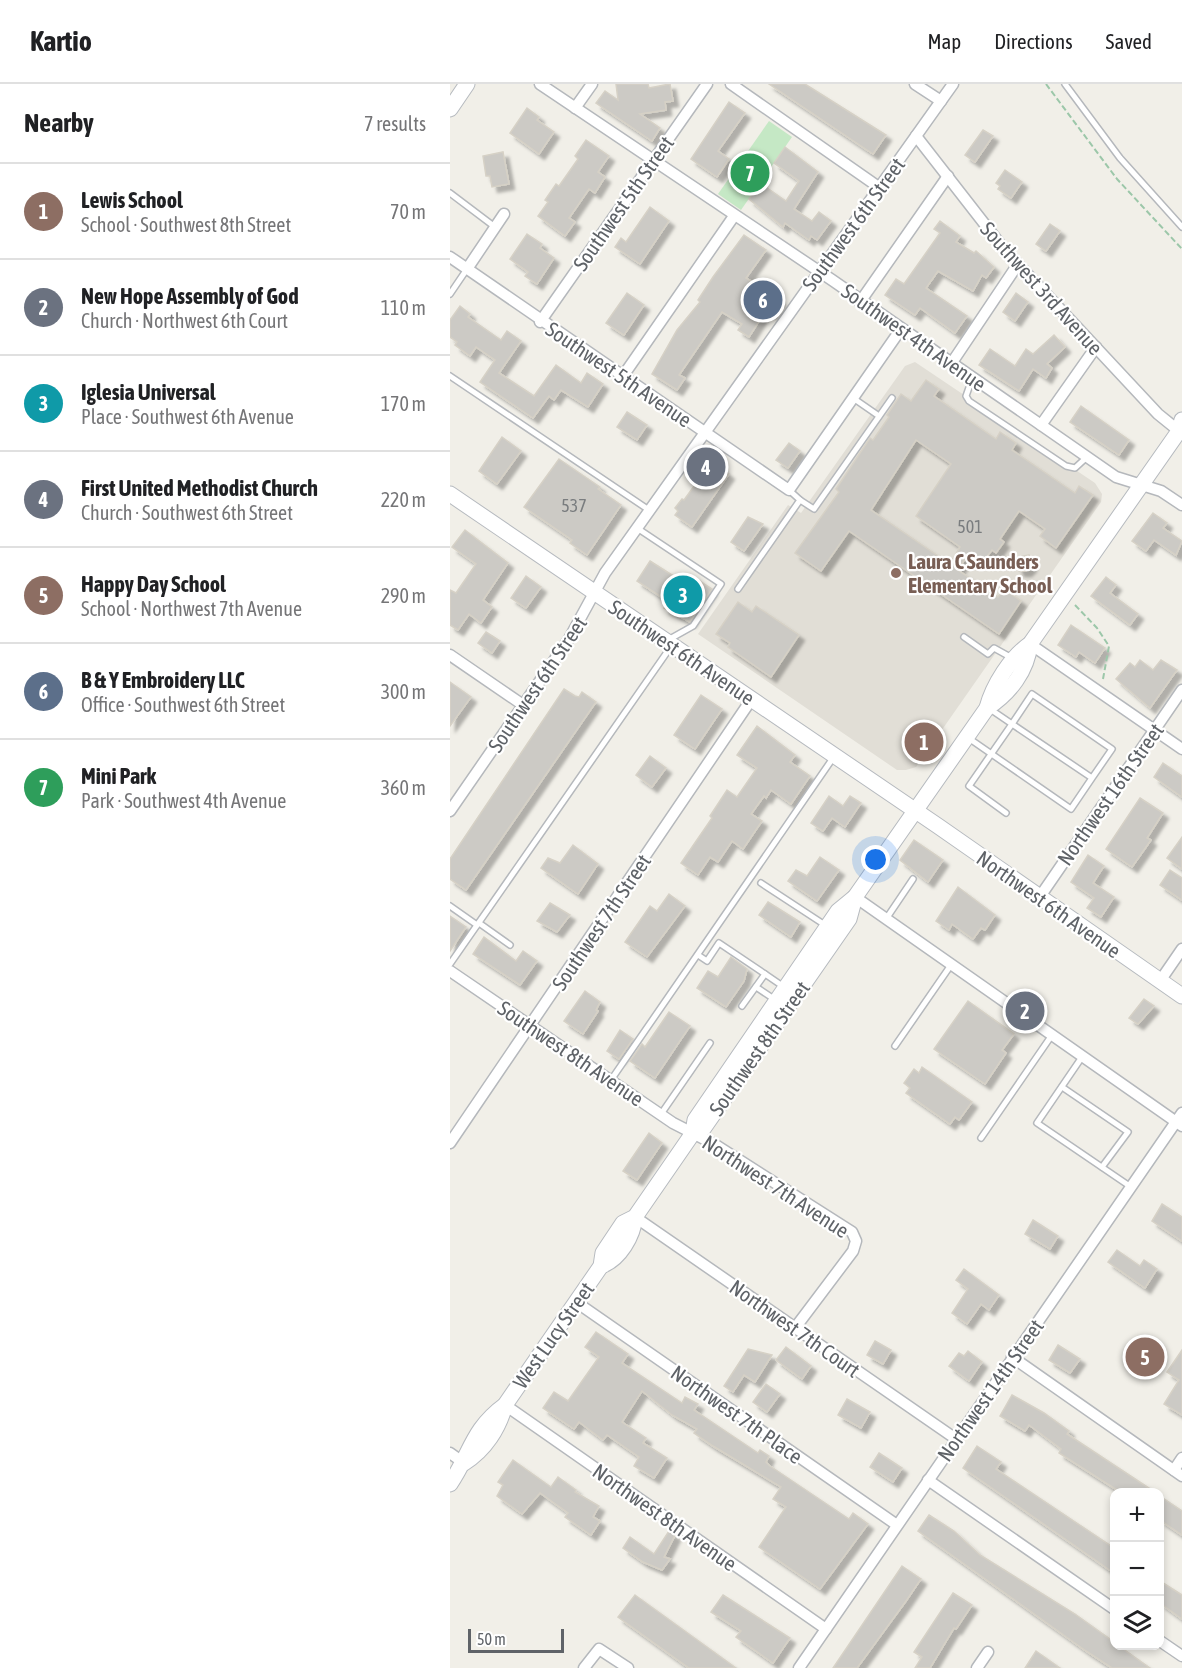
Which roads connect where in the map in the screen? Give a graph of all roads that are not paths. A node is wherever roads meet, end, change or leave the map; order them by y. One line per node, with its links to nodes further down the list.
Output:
1 (467, 84): 11 (street)
2 (540, 84): 10 (street, Southwest 4th Avenue)
3 (592, 84): 10 (street)
4 (706, 84): 13 (street, Southwest 5th Street)
5 (731, 84): 15 (street)
6 (915, 84): 9 (street)
7 (953, 84): 9 (street, Southwest 6th Street)
8 (1065, 84): 20 (lane)
9 (941, 101): 12 (street, Southwest 6th Street)
10 (575, 108): 13 (street, Southwest 4th Avenue)
11 (450, 109)
12 (916, 136): 14 (street, Southwest 3rd Avenue); 15 (street, Southwest 6th Street)
13 (653, 161): 18 (street, Southwest 4th Avenue); 27 (street, Southwest 5th Street)
14 (948, 176): 22 (street, Southwest 3rd Avenue); 26 (street)
15 (880, 188): 24 (street, Southwest 6th Street)
16 (450, 193): 19 (lane)
17 (504, 214): 19 (street)
18 (734, 216): 24 (street, Southwest 4th Avenue); 32 (street)
19 (495, 227): 23 (street)
20 (1182, 227)
21 (450, 257): 23 (street, Southwest 5th Avenue)
22 (1018, 264): 29 (street, Southwest 3rd Avenue); 30 (street)
23 (467, 269): 25 (lane); 27 (street, Southwest 5th Avenue)
24 (819, 271): 26 (street, Southwest 4th Avenue); 39 (street, Southwest 6th Street)
25 (450, 294)
26 (860, 302): 28 (street, Southwest 4th Avenue)
27 (540, 322): 32 (street, Southwest 5th Avenue)
28 (901, 329): 30 (street, Southwest 4th Avenue); 34 (street)
29 (1096, 347): 37 (street); 38 (street, Southwest 3rd Avenue)
30 (951, 364): 33 (street, Southwest 4th Avenue)
31 (450, 376): 46 (lane)
32 (623, 376): 39 (street, Southwest 5th Avenue)
33 (972, 379): 37 (street, Southwest 4th Avenue); 40 (lane)
34 (853, 398): 36 (lane); 42 (street)
35 (892, 398): 36 (lane)
36 (879, 416): 44 (lane)
37 (1041, 425): 40 (street, Southwest 4th Avenue)
38 (1181, 427): 41 (street)
39 (705, 431): 42 (street, Southwest 5th Avenue); 46 (street, Southwest 6th Street)
40 (1088, 457): 41 (street, Southwest 4th Avenue)
41 (1141, 485): 45 (street, Southwest 4th Avenue); 52 (street, Southwest 8th Street)
42 (789, 490): 44 (lane)
43 (450, 494): 49 (street, Southwest 6th Avenue)
44 (800, 500): 48 (lane)
45 (1182, 505)
46 (649, 510): 47 (street, Southwest 6th Street)
47 (637, 528): 49 (street, Southwest 6th Street); 51 (lane)
48 (738, 588)
49 (595, 593): 51 (street, Southwest 6th Avenue); 57 (street, Southwest 6th Street)
50 (964, 637): 54 (lane)
51 (669, 643): 56 (street, Southwest 6th Avenue); 75 (lane)
52 (1030, 644): 54 (street, Southwest 8th Street); 58 (street, Southwest 8th Street); 60 (street)
53 (450, 655): 57 (street)
54 (1014, 660): 58 (street, Southwest 8th Street)
55 (1182, 690): 60 (street, Northwest 16th Street)
56 (751, 700): 64 (street, Southwest 6th Avenue); 90 (street, Southwest 7th Street)
57 (523, 705): 66 (street, Southwest 6th Street)
58 (987, 708): 59 (lane); 61 (street, Southwest 8th Street)
59 (1012, 724): 63 (lane); 65 (lane); 65 (lane)
60 (1155, 730): 62 (street); 72 (street, Northwest 16th Street)
61 (967, 737): 63 (lane); 67 (street, Southwest 8th Street)
62 (1182, 749)
63 (991, 754): 65 (lane); 68 (lane)
64 (835, 755): 67 (street, Southwest 6th Avenue); 79 (lane)
65 (1092, 778)
66 (450, 811)
67 (915, 811): 71 (street, Southwest 8th Street); 72 (street, Northwest 6th Avenue)
68 (1006, 813)
69 (913, 879): 74 (lane)
70 (761, 883): 76 (lane)
71 (855, 897): 74 (street); 76 (street, Southwest 8th Street); 99 (street, Southwest 8th Street)
72 (1039, 898): 84 (street, Northwest 6th Avenue)
73 (450, 906): 75 (lane)
74 (886, 920): 81 (street)
75 (478, 924): 77 (lane); 80 (lane)
76 (828, 927): 86 (street, Southwest 8th Street)
77 (510, 945)
78 (1182, 949): 84 (street)
79 (698, 955): 83 (lane); 95 (lane)
80 (450, 964)
81 (951, 965): 91 (street); 93 (lane)
82 (450, 971): 90 (street, Southwest 8th Avenue)
83 (765, 974): 85 (lane); 86 (lane)
84 (1160, 981): 87 (street, Northwest 6th Avenue)
85 (756, 987): 88 (lane); 89 (lane)
86 (785, 988): 88 (street, Southwest 8th Street)
87 (1182, 996)
88 (777, 1001): 99 (street, Southwest 8th Street)
89 (742, 1006)
90 (530, 1025): 95 (street, Southwest 8th Avenue); 101 (street, Southwest 7th Street)
91 (1053, 1033): 94 (street); 100 (lane)
92 (710, 1043): 97 (lane)
93 (895, 1046)
94 (1084, 1055): 96 (lane); 98 (street)
95 (611, 1080): 97 (street, Southwest 8th Avenue)
96 (1062, 1087): 102 (lane); 102 (lane)
97 (661, 1114): 99 (street, Southwest 8th Avenue)
98 (1180, 1120): 103 (street, Northwest 14th Street)
99 (693, 1133): 104 (street, West Lucy Street); 106 (street, Northwest 7th Avenue)
100 (981, 1138)
101 (450, 1143)
102 (1102, 1167): 103 (lane)
103 (1131, 1187): 107 (street, Northwest 14th Street)
104 (635, 1217): 105 (street, West Lucy Street); 106 (street, Northwest 7th Court)
105 (576, 1302): 108 (street, West Lucy Street); 116 (street, Northwest 7th Place)
106 (795, 1328): 109 (street, Northwest 7th Court)
107 (1012, 1357): 109 (street, Northwest 14th Street); 113 (street)
108 (505, 1405): 112 (street, West Lucy Street); 118 (street, Northwest 8th Avenue)
109 (956, 1439): 114 (street, Northwest 14th Street)
110 (450, 1454): 112 (street)
111 (1182, 1458): 113 (street)
112 (464, 1463): 115 (street, West Lucy Street)
113 (1178, 1473)
114 (928, 1480): 116 (street, Northwest 14th Street); 117 (street)
115 (450, 1484)
116 (897, 1525): 118 (street, Northwest 14th Street)
117 (1110, 1606)
118 (825, 1629): 124 (street, Northwest 14th Street)
119 (1164, 1644): 121 (street)
120 (988, 1652): 125 (street)
121 (1182, 1656)
122 (584, 1668): 123 (street)
123 (628, 1668)
124 (799, 1668)
125 (977, 1668)

